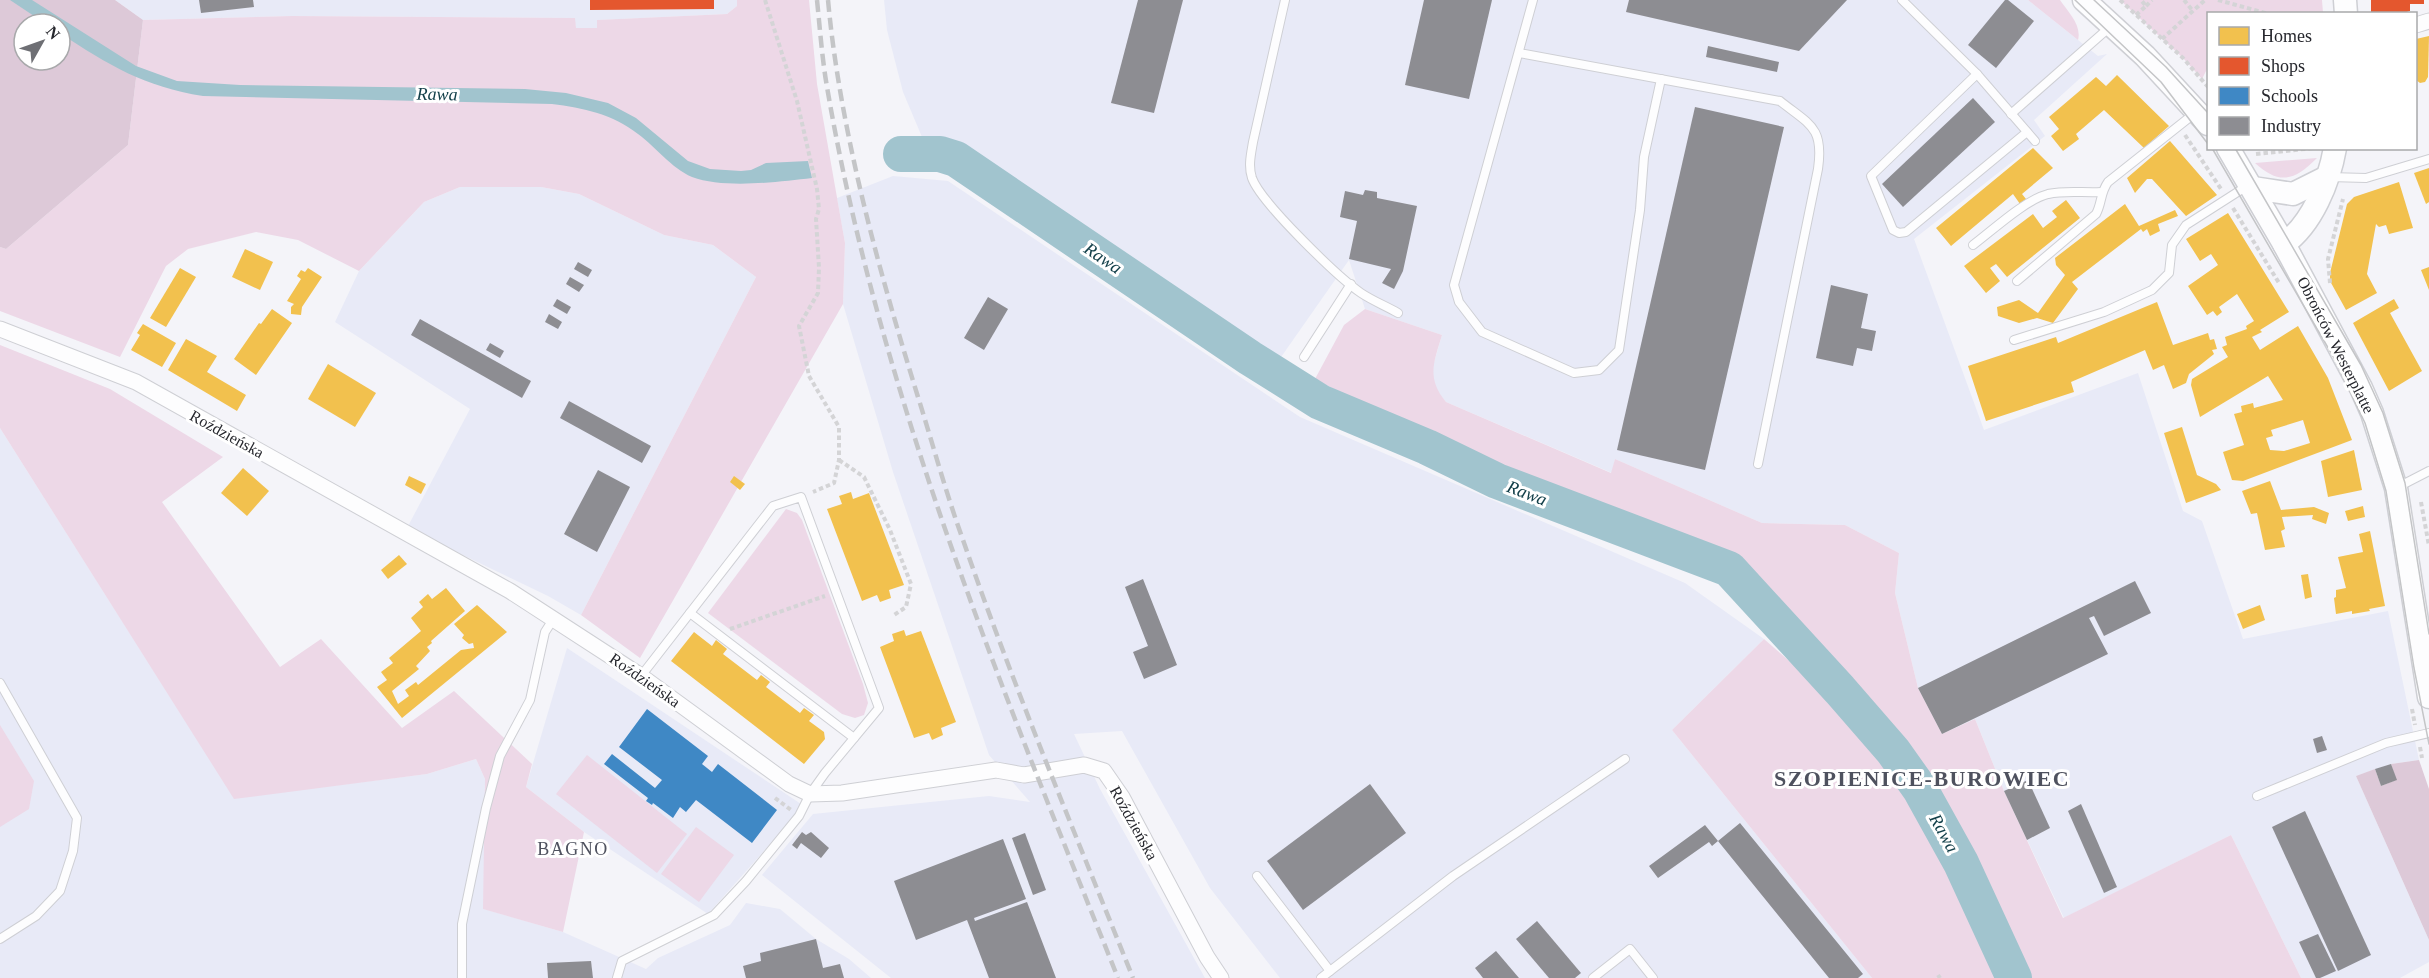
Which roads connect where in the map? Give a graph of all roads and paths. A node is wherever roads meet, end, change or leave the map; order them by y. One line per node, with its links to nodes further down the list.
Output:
1 (765, 0): 45 (path)
2 (1285, 0): 39 (lane)
3 (1533, 0): 18 (lane)
4 (1902, 0): 19 (lane)
5 (2084, 0): 16 (street)
6 (2120, 0): 15 (path)
7 (2141, 0): 12 (path)
8 (2152, 0): 12 (path)
9 (2184, 0): 13 (path)
10 (2205, 0): 13 (path)
11 (2218, 0): 14 (path)
12 (2146, 6): 15 (path)
13 (2192, 10): 17 (path)
14 (2262, 12)
15 (2136, 15): 17 (path)
16 (2112, 25): 22 (lane); 23 (street)
17 (2162, 39): 21 (path)
18 (1519, 53): 20 (lane); 20 (lane)
19 (1977, 74): 22 (lane); 25 (lane)
20 (1661, 79): 46 (lane)
21 (2207, 86)
22 (2011, 114): 25 (lane)
23 (2203, 117): 24 (lane)
24 (2179, 126): 34 (lane); 35 (path)
25 (2027, 132): 26 (lane)
26 (2035, 141)
27 (2229, 150): 33 (street, Obrońców Westerplatte)
28 (2253, 150): 29 (path)
29 (2300, 150)
30 (2334, 150): 32 (street)
31 (2429, 159): 32 (lane)
32 (2327, 177): 33 (street); 36 (street)
33 (2252, 186): 35 (lane); 36 (street, Obrońców Westerplatte)
34 (2101, 192): 37 (lane); 38 (lane)
35 (2227, 199): 40 (path); 43 (lane)
36 (2284, 244): 48 (street, Obrońców Westerplatte)
37 (1973, 245)
38 (2017, 280)
39 (1351, 284): 41 (lane); 44 (lane)
40 (2280, 286)
41 (1398, 313)
42 (0, 329): 53 (street, Roździeńska)
43 (2014, 340)
44 (1304, 357)
45 (839, 460): 49 (path); 52 (path)
46 (1758, 464)
47 (2429, 471): 48 (lane)
48 (2396, 488): 57 (street, Obrońców Westerplatte)
49 (801, 497): 51 (lane); 60 (lane)
50 (827, 595): 54 (path)
51 (690, 613): 55 (lane); 60 (lane)
52 (894, 615)
53 (554, 618): 55 (street, Roździeńska); 70 (lane)
54 (728, 630)
55 (641, 676): 63 (street, Roździeńska)
56 (0, 682): 68 (lane)
57 (2420, 700): 59 (path)
58 (2429, 733): 59 (lane)
59 (2417, 736): 61 (path); 65 (lane)
60 (854, 738): 63 (lane)
61 (2422, 758)
62 (1625, 759): 69 (lane)
63 (810, 794): 66 (lane); 72 (street, Roździeńska)
64 (772, 795): 66 (path)
65 (2257, 796)
66 (799, 816): 71 (lane)
67 (1257, 876): 69 (lane)
68 (0, 939)
69 (1330, 971): 73 (lane)
70 (462, 978)
71 (617, 978)
72 (1221, 978)
73 (1321, 978)
74 (1593, 978): 75 (lane)
75 (1653, 978)

